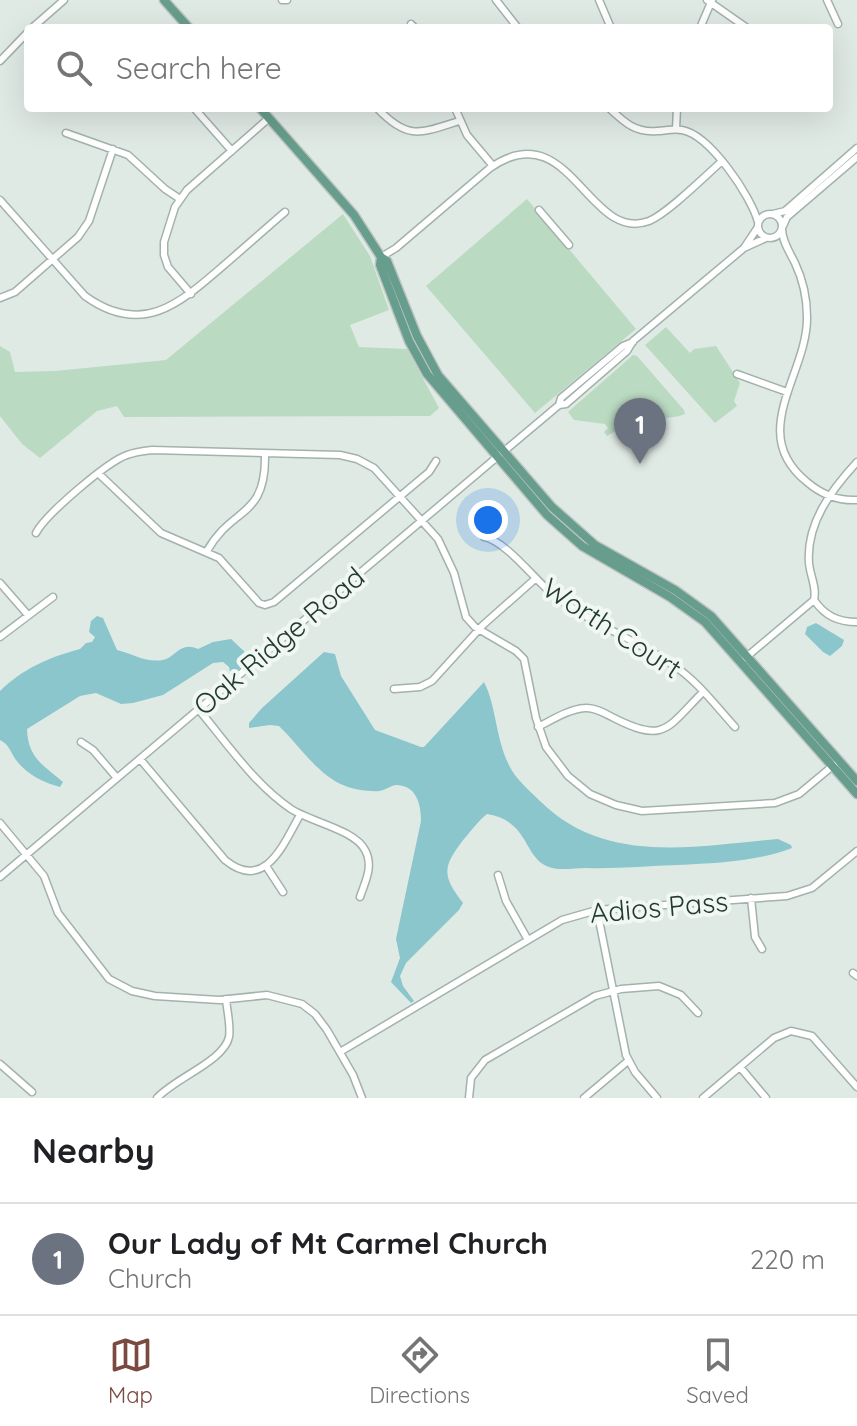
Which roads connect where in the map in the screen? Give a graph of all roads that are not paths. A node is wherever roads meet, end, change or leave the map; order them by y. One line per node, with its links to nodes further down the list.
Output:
1 (64, 0): 7 (street)
2 (164, 0): 8 (main road)
3 (496, 0): 9 (street)
4 (599, 0): 10 (street)
5 (827, 0): 13 (street)
6 (710, 1): 11 (street); 12 (street)
7 (37, 24)
8 (185, 24)
9 (515, 24)
10 (609, 24)
11 (701, 24)
12 (742, 24)
13 (838, 24)
14 (24, 36): 15 (street)
15 (0, 61)
16 (198, 112): 28 (street)
17 (264, 112): 22 (main road)
18 (381, 112): 23 (street)
19 (456, 112): 23 (street)
20 (613, 112): 24 (street)
21 (677, 112): 24 (street)
22 (269, 118): 28 (street); 44 (main road)
23 (459, 121): 31 (street)
24 (676, 129): 30 (street)
25 (66, 133): 27 (street)
26 (857, 148): 37 (street)
27 (113, 149): 32 (street); 45 (street)
28 (232, 151): 32 (street)
29 (857, 157): 39 (street)
30 (721, 162): 31 (street); 34 (street)
31 (493, 166): 44 (street)
32 (180, 199): 46 (street)
33 (0, 200): 45 (street)
34 (751, 204): 37 (street); 38 (street)
35 (539, 210): 41 (street)
36 (285, 212): 46 (street)
37 (770, 214): 38 (street); 39 (street)
38 (758, 225): 40 (street); 42 (street, Oak Ridge Road)
39 (783, 227): 40 (street); 43 (street)
40 (769, 238): 42 (street, Oak Ridge Road); 43 (street)
41 (569, 245)
42 (744, 248): 51 (street, Oak Ridge Road)
43 (791, 256): 49 (street)
44 (381, 257): 51 (main road)
45 (52, 260): 46 (street); 47 (street)
46 (191, 294)
47 (0, 298)
48 (737, 374): 49 (street)
49 (787, 392): 56 (street)
50 (265, 455): 54 (street); 55 (street); 61 (street)
51 (500, 455): 58 (street, Oak Ridge Road); 70 (main road)
52 (436, 461): 55 (street)
53 (857, 462): 56 (street)
54 (99, 474): 59 (street); 61 (street)
55 (401, 495): 58 (street); 61 (street)
56 (828, 496): 57 (street); 65 (street)
57 (857, 500)
58 (423, 520): 68 (street); 73 (street, Oak Ridge Road)
59 (36, 533)
60 (484, 537): 62 (street, Worth Court)
61 (207, 551)
62 (535, 579): 68 (street); 72 (street, Worth Court)
63 (0, 583): 66 (street)
64 (53, 597): 66 (street)
65 (814, 600): 67 (street); 70 (street)
66 (28, 615): 69 (street)
67 (857, 622)
68 (479, 630): 71 (street); 74 (street)
69 (0, 637)
70 (745, 659): 78 (main road)
71 (394, 689)
72 (703, 692): 74 (street); 75 (street, Worth Court)
73 (199, 710): 77 (street, Oak Ridge Road); 82 (street)
74 (538, 727): 78 (street)
75 (735, 727)
76 (81, 742): 79 (street)
77 (140, 759): 79 (street, Oak Ridge Road); 86 (street)
78 (836, 763): 80 (main road); 81 (main road)
79 (117, 778): 85 (street, Oak Ridge Road)
80 (857, 781)
81 (857, 794)
82 (300, 815): 86 (street); 90 (street)
83 (0, 823): 85 (street)
84 (857, 852): 91 (street, Adios Pass)
85 (26, 855): 88 (street, Oak Ridge Road); 96 (street)
86 (266, 866): 89 (street)
87 (498, 875): 93 (street)
88 (0, 877)
89 (283, 892)
90 (360, 897)
91 (751, 898): 92 (street, Adios Pass); 94 (street)
92 (597, 910): 93 (street, Adios Pass); 95 (street)
93 (528, 940): 98 (street, Adios Pass)
94 (762, 949)
95 (612, 991): 97 (street); 99 (street); 106 (street)
96 (226, 999): 98 (street); 104 (street)
97 (698, 1013)
98 (340, 1052): 105 (street)
99 (628, 1061): 107 (street); 108 (street)
100 (0, 1064): 103 (street)
101 (740, 1067): 102 (street); 109 (street); 110 (street)
102 (857, 1087)
103 (32, 1092)
104 (157, 1098)
105 (360, 1098)
106 (469, 1098)
107 (584, 1098)
108 (657, 1098)
109 (703, 1098)
110 (766, 1098)

